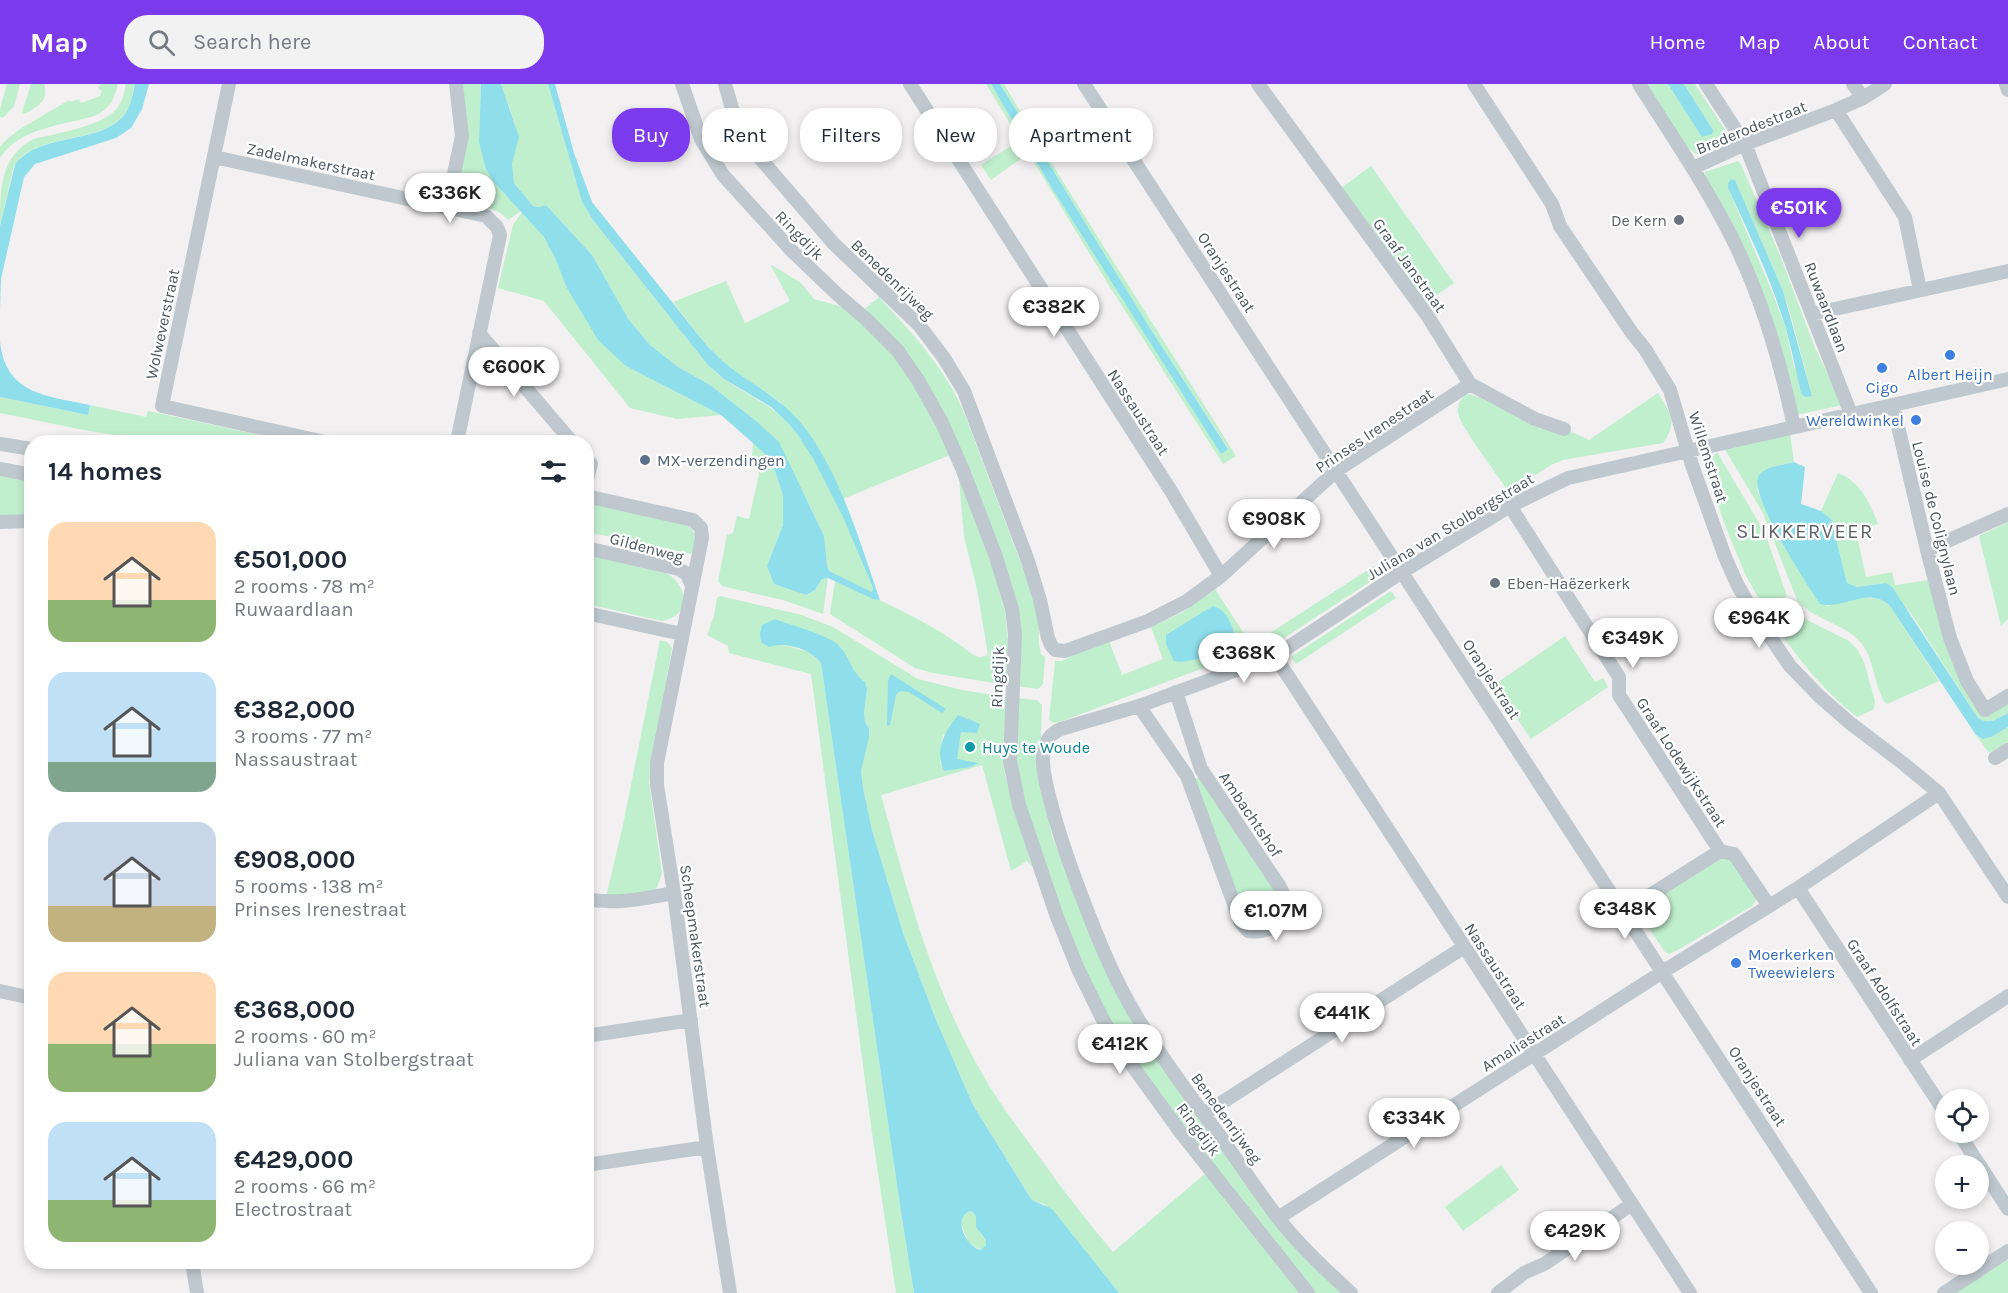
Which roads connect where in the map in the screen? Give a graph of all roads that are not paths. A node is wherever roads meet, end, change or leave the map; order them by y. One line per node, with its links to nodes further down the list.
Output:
1 (229, 84): 18 (street, Wolweverstraat)
2 (456, 84): 20 (street)
3 (682, 84): 91 (street, Ringdijk)
4 (725, 84): 52 (street, Benedenrijweg)
5 (910, 84): 48 (street, Nassaustraat)
6 (1084, 84): 38 (street, Oranjestraat)
7 (1258, 84): 26 (street, Graaf Janstraat)
8 (1474, 84): 36 (street, Willemstraat)
9 (1639, 84): 19 (street)
10 (1707, 84): 17 (street, Ruwaardlaan)
11 (1853, 84): 15 (street)
12 (1885, 84): 15 (street, Brederodestraat)
13 (2006, 84): 14 (street)
14 (2008, 90)
15 (1863, 98): 16 (street, Brederodestraat)
16 (1836, 110): 17 (street, Brederodestraat); 22 (street)
17 (1745, 144): 19 (street, Brederodestraat); 23 (street, Ruwaardlaan)
18 (214, 157): 20 (street, Zadelmakerstraat); 31 (street, Wolweverstraat)
19 (1693, 168): 29 (street)
20 (447, 207): 24 (street, Zadelmakerstraat)
21 (2008, 271): 22 (street)
22 (1920, 290): 23 (street)
23 (1812, 314): 28 (street, Ruwaardlaan)
24 (479, 333): 32 (street, Zadelmakerstraat); 33 (street)
25 (2008, 379): 27 (street, Juliana van Stolbergstraat)
26 (1470, 384): 30 (street, Graaf Janstraat); 38 (street, Prinses Irenestraat)
27 (1893, 405): 28 (street, Juliana van Stolbergstraat); 46 (street, Louise de Colignylaan)
28 (1851, 414): 29 (street, Juliana van Stolbergstraat)
29 (1794, 427): 36 (street, Juliana van Stolbergstraat)
30 (1564, 429)
31 (288, 435)
32 (459, 435)
33 (566, 435)
34 (0, 444): 35 (street)
35 (24, 448)
36 (1689, 450): 41 (street, Juliana van Stolbergstraat); 62 (street, Willemstraat)
37 (0, 469): 39 (street)
38 (1336, 471): 47 (street, Oranjestraat); 48 (street, Prinses Irenestraat)
39 (24, 474)
40 (594, 498): 49 (street)
41 (1510, 507): 47 (street, Juliana van Stolbergstraat); 63 (street, Graaf Lodewijkstraat)
42 (2008, 514): 46 (street)
43 (24, 521): 44 (street)
44 (0, 522)
45 (594, 550): 49 (street, Gildenweg)
46 (1927, 550): 55 (street, Louise de Colignylaan)
47 (1402, 572): 53 (street, Juliana van Stolbergstraat); 69 (street, Oranjestraat)
48 (1221, 576): 52 (street, Prinses Irenestraat)
49 (692, 586): 51 (street, Scheepmakerstraat)
50 (594, 615): 51 (street)
51 (682, 634): 65 (street, Scheepmakerstraat)
52 (1055, 650)
53 (1275, 656): 54 (street, Juliana van Stolbergstraat); 70 (street, Nassaustraat)
54 (1176, 692): 56 (street, Juliana van Stolbergstraat); 60 (street, Ambachtshof)
55 (2008, 696)
56 (1139, 706): 57 (street, Juliana van Stolbergstraat); 61 (street, Ambachtshof)
57 (1048, 738): 80 (street, Benedenrijweg)
58 (2008, 750): 59 (street)
59 (1995, 758)
60 (1201, 769): 61 (street, Ambachtshof); 61 (street, Ambachtshof)
61 (1187, 776)
62 (1939, 793): 64 (street); 66 (street, Willemstraat)
63 (1720, 851): 68 (street); 69 (street)
64 (1797, 888): 68 (street); 78 (street, Graaf Adolfstraat)
65 (674, 894): 67 (street); 75 (street, Scheepmakerstraat)
66 (2008, 897)
67 (594, 900)
68 (1768, 906): 71 (street, Amaliastraat)
69 (1625, 911): 71 (street, Oranjestraat)
70 (1464, 947): 77 (street, Nassaustraat); 80 (street)
71 (1664, 971): 77 (street, Amaliastraat); 95 (street, Oranjestraat)
72 (0, 991): 73 (street)
73 (24, 996)
74 (2008, 996): 78 (street)
75 (692, 1020): 76 (street); 82 (street, Scheepmakerstraat)
76 (594, 1035)
77 (1534, 1055): 84 (street, Nassaustraat); 86 (street, Amaliastraat)
78 (1910, 1060): 79 (street, Graaf Adolfstraat)
79 (1935, 1098)
80 (1204, 1114): 86 (street, Benedenrijweg)
81 (1965, 1143): 85 (street)
82 (707, 1147): 83 (street); 90 (street, Scheepmakerstraat)
83 (594, 1163)
84 (1632, 1204): 93 (street); 94 (street, Nassaustraat)
85 (2008, 1209)
86 (1278, 1218): 92 (street, Benedenrijweg)
87 (2008, 1251): 96 (street)
88 (193, 1269): 89 (street)
89 (197, 1293)
90 (730, 1293)
91 (1308, 1293)
92 (1351, 1293)
93 (1498, 1293)
94 (1690, 1293)
95 (1871, 1293)
96 (1944, 1293)

